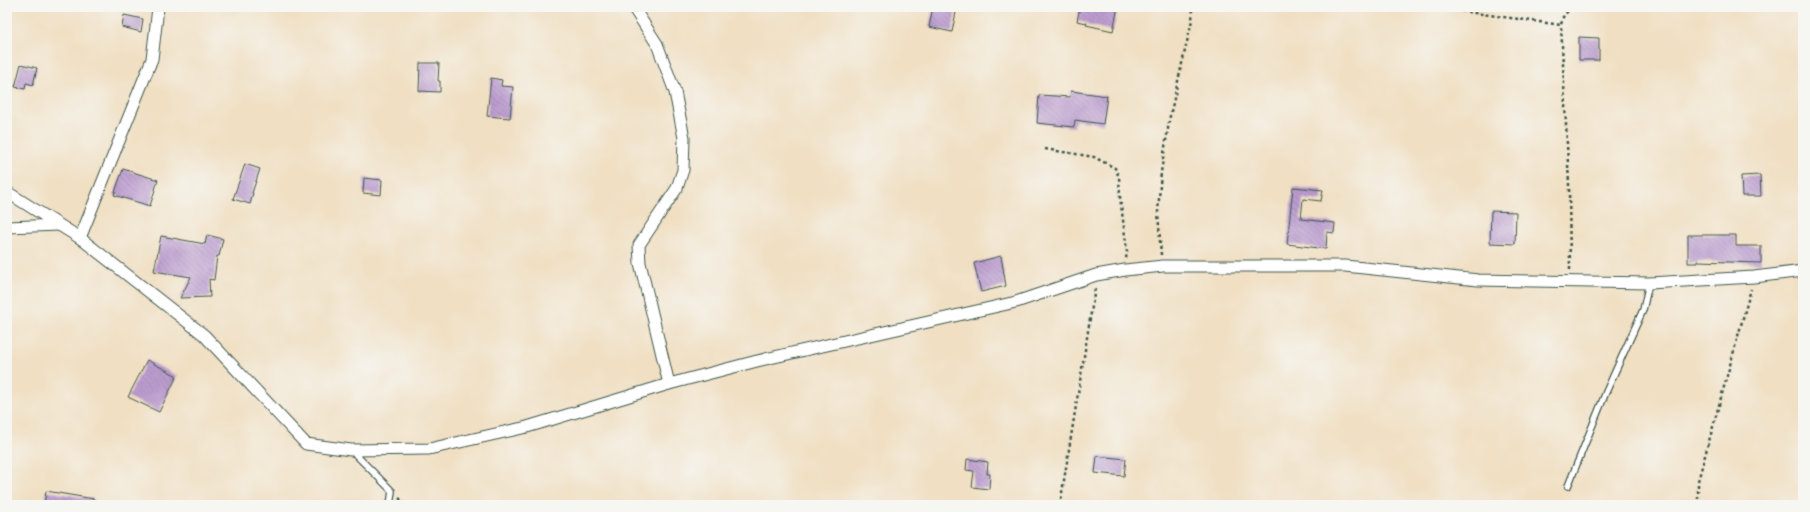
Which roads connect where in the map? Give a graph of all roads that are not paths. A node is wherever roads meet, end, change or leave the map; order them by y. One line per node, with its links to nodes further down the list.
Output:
1 (633, 7): 9 (street)
2 (158, 8): 6 (street)
3 (7, 192): 4 (street)
4 (59, 225): 5 (street); 6 (street)
5 (7, 228)
6 (80, 238): 10 (street)
7 (1803, 271): 8 (street)
8 (1650, 283): 9 (street); 11 (lane)
9 (670, 384): 10 (street)
10 (351, 450): 12 (lane)
11 (1568, 486)
12 (390, 505)

